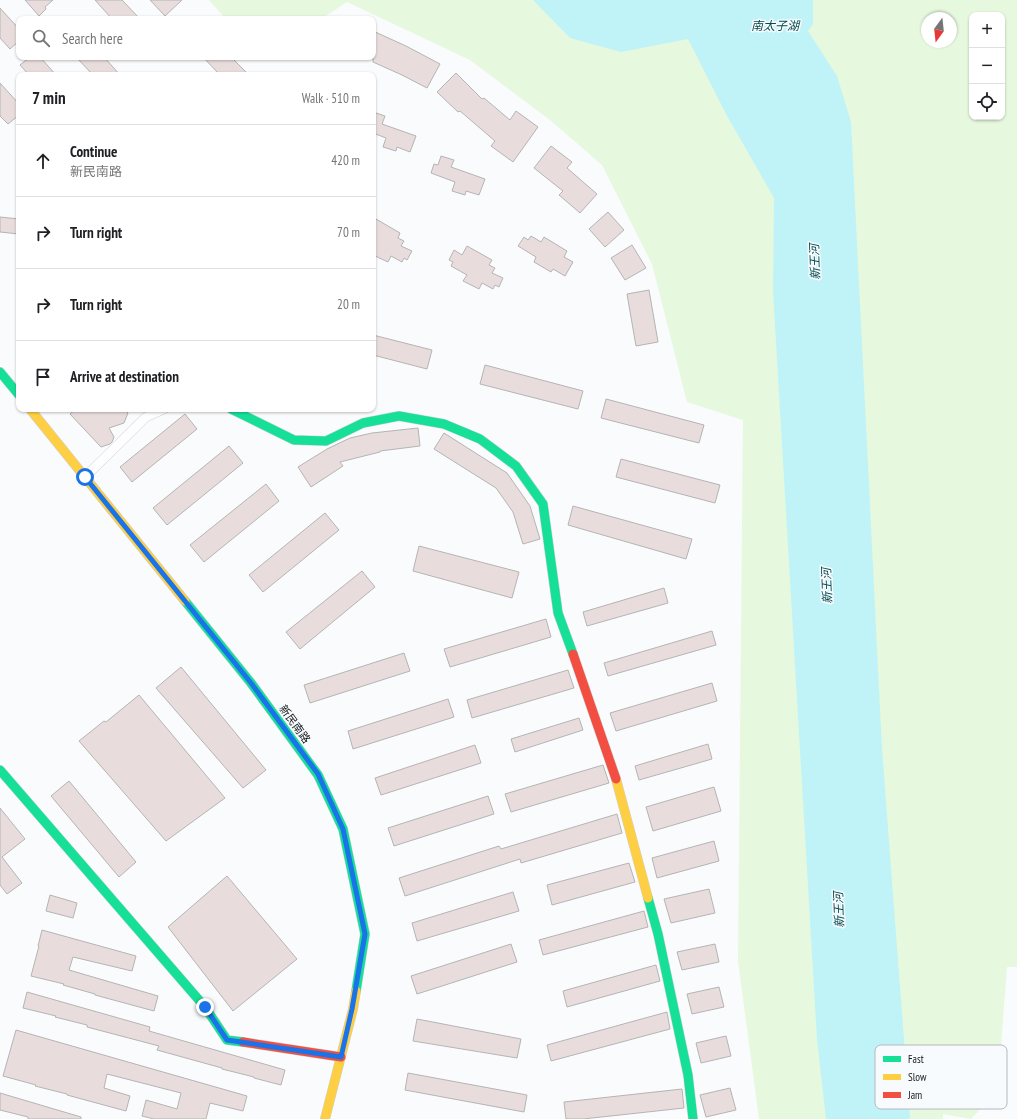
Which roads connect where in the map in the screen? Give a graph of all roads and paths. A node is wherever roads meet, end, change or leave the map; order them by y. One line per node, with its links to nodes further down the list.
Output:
1 (0, 372): 2 (street)
2 (16, 391)
3 (32, 412): 6 (street, 新民南路)
4 (157, 412): 6 (street)
5 (238, 412): 10 (street)
6 (85, 477): 8 (street, 新民南路)
7 (0, 770): 8 (street)
8 (341, 1057): 9 (street, 新民南路)
9 (325, 1119)
10 (692, 1119)

